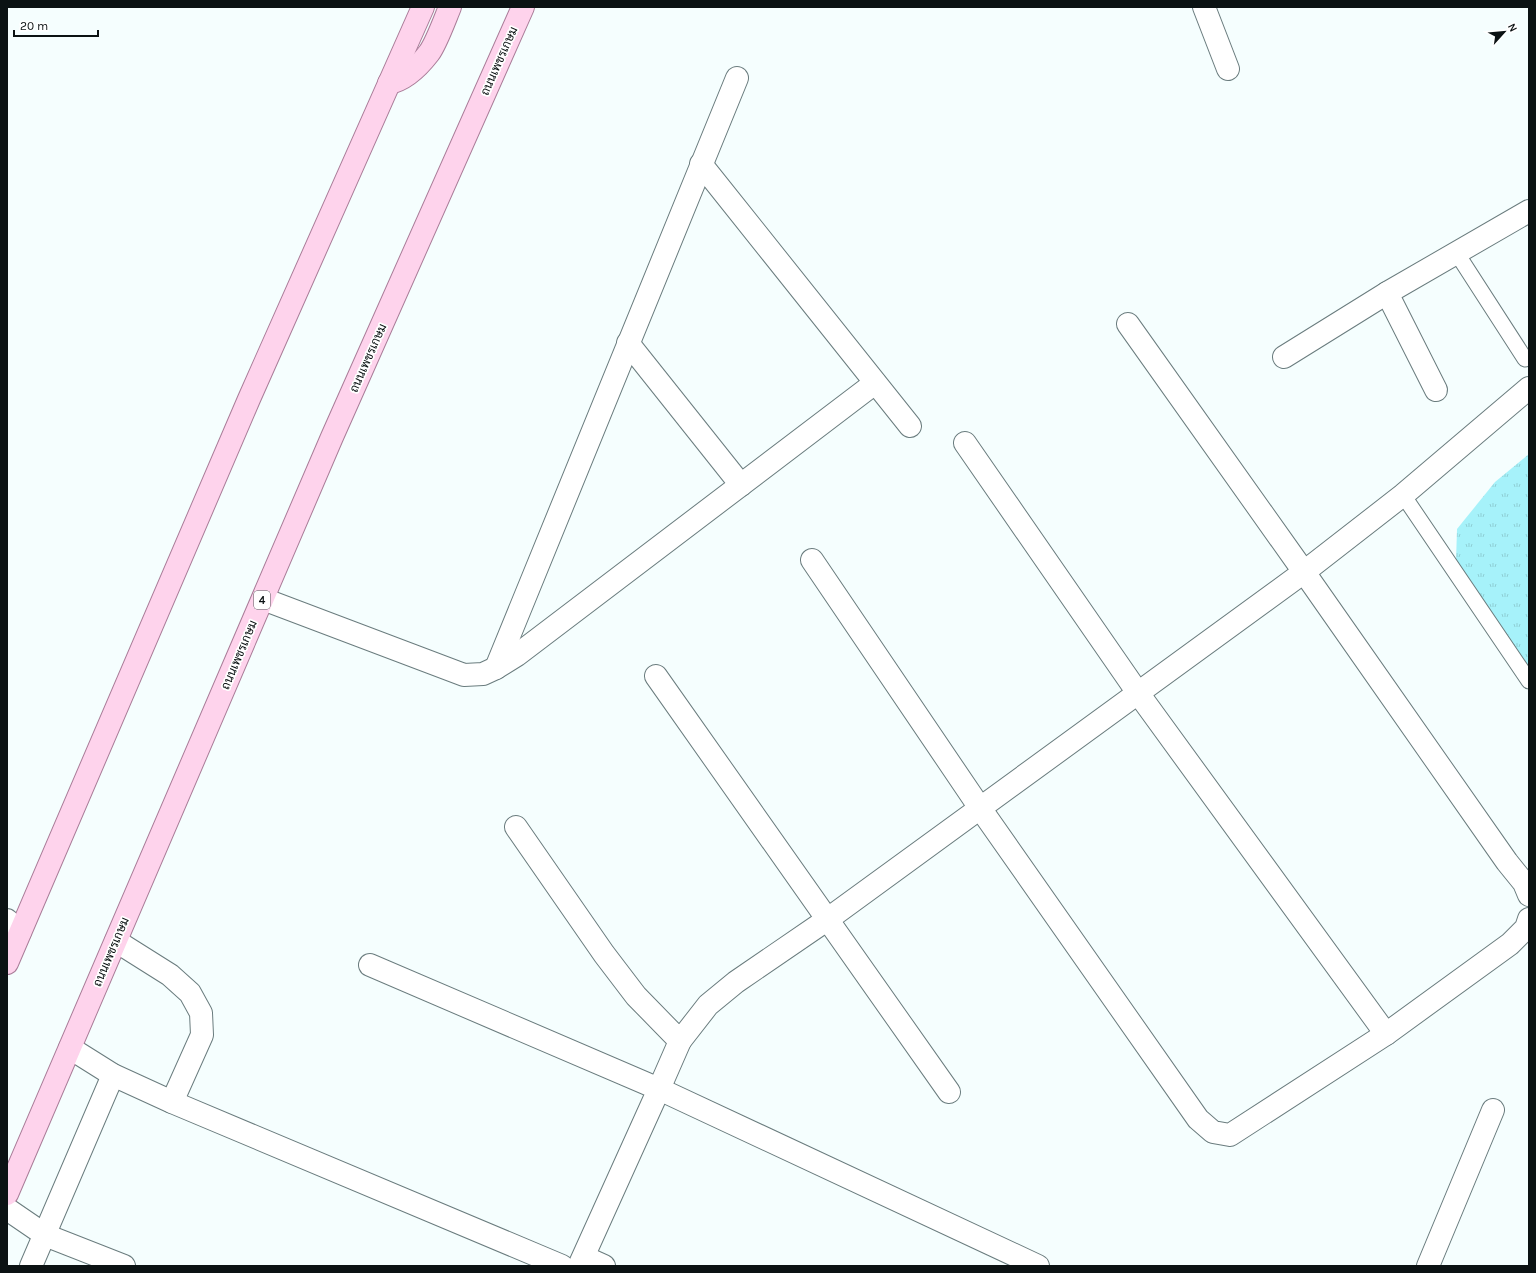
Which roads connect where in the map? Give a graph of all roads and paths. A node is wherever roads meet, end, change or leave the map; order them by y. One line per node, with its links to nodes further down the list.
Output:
1 (423, 7): 7 (main road)
2 (450, 7): 7 (main road)
3 (523, 7): 25 (main road, ถนนเพชรเกษม / 4)
4 (1204, 7): 5 (street)
5 (1228, 69)
6 (737, 78): 8 (street)
7 (389, 83): 35 (main road)
8 (701, 164): 13 (street); 16 (street)
9 (1529, 211): 10 (street)
10 (1456, 252): 11 (street); 15 (lane)
11 (1387, 292): 14 (street); 18 (street)
12 (1128, 324): 24 (street)
13 (628, 343): 21 (street); 26 (street)
14 (1284, 356)
15 (1525, 360)
16 (875, 383): 19 (street); 21 (street)
17 (1529, 388): 22 (street)
18 (1436, 390)
19 (910, 426)
20 (966, 443): 29 (street)
21 (741, 485): 26 (street)
22 (1402, 495): 24 (street); 28 (lane)
23 (812, 560): 30 (street)
24 (1304, 572): 29 (street); 32 (street)
25 (263, 599): 26 (street); 36 (main road, ถนนเพชรเกษม / 4)
26 (496, 668)
27 (656, 676): 33 (street)
28 (1529, 681)
29 (1138, 693): 30 (street); 39 (street)
30 (980, 808): 33 (street); 39 (street)
31 (516, 827): 40 (street)
32 (1529, 895)
33 (828, 919): 40 (street); 44 (street)
34 (1529, 919): 39 (street)
35 (14, 926): 37 (main road)
36 (116, 941): 41 (main road, ถนนเพชรเกษม / 4); 45 (street)
37 (7, 963)
38 (370, 965): 43 (street)
39 (1386, 1034)
40 (680, 1042): 43 (street)
41 (70, 1048): 42 (street); 47 (main road, ถนนเพชรเกษม / 4)
42 (113, 1075): 45 (street); 49 (street)
43 (659, 1090): 50 (street); 51 (street)
44 (949, 1092)
45 (172, 1102): 54 (street)
46 (1493, 1110): 57 (street)
47 (7, 1194)
48 (7, 1209): 49 (street)
49 (46, 1234): 52 (street); 53 (street)
50 (1001, 1258): 56 (street)
51 (581, 1261): 55 (street)
52 (31, 1266)
53 (124, 1266)
54 (562, 1266)
55 (604, 1266)
56 (1038, 1266)
57 (1428, 1266)

